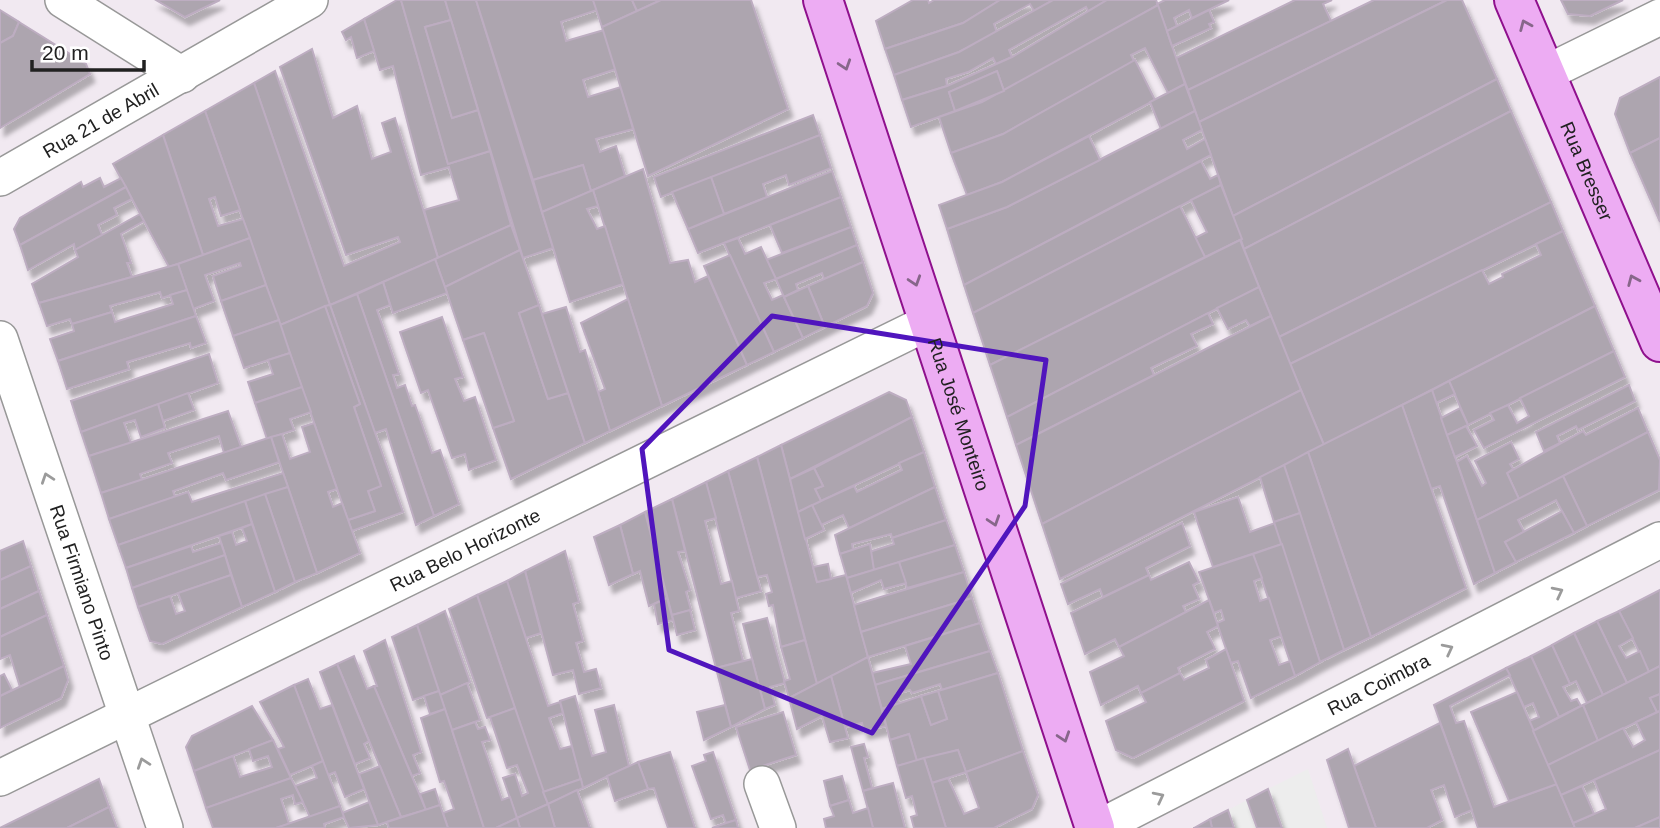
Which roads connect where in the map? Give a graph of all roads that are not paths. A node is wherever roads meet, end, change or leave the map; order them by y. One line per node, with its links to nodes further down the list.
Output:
1 (62, 0): 7 (street)
2 (310, 0): 7 (street, Rua 21 de Abril)
3 (823, 0): 9 (main road, Rua José Monteiro, one-way to 9)
4 (1514, 0): 6 (main road, Rua Bresser, one-way to 4)
5 (1660, 17): 6 (street)
6 (1546, 73): 11 (main road, Rua Bresser, one-way to 6)
7 (182, 75): 8 (street, Rua 21 de Abril)
8 (0, 178)
9 (929, 322): 13 (street, Rua Belo Horizonte); 18 (main road, Rua José Monteiro, one-way to 18)
10 (0, 339): 13 (street, Rua Firmiano Pinto, one-way to 10)
11 (1660, 342)
12 (1660, 540): 18 (street, Rua Coimbra, one-way to 12)
13 (127, 715): 14 (street, Rua Belo Horizonte); 16 (street, Rua Firmiano Pinto, one-way to 13)
14 (0, 778)
15 (762, 784): 17 (street)
16 (165, 828)
17 (779, 828)
18 (1096, 828)

